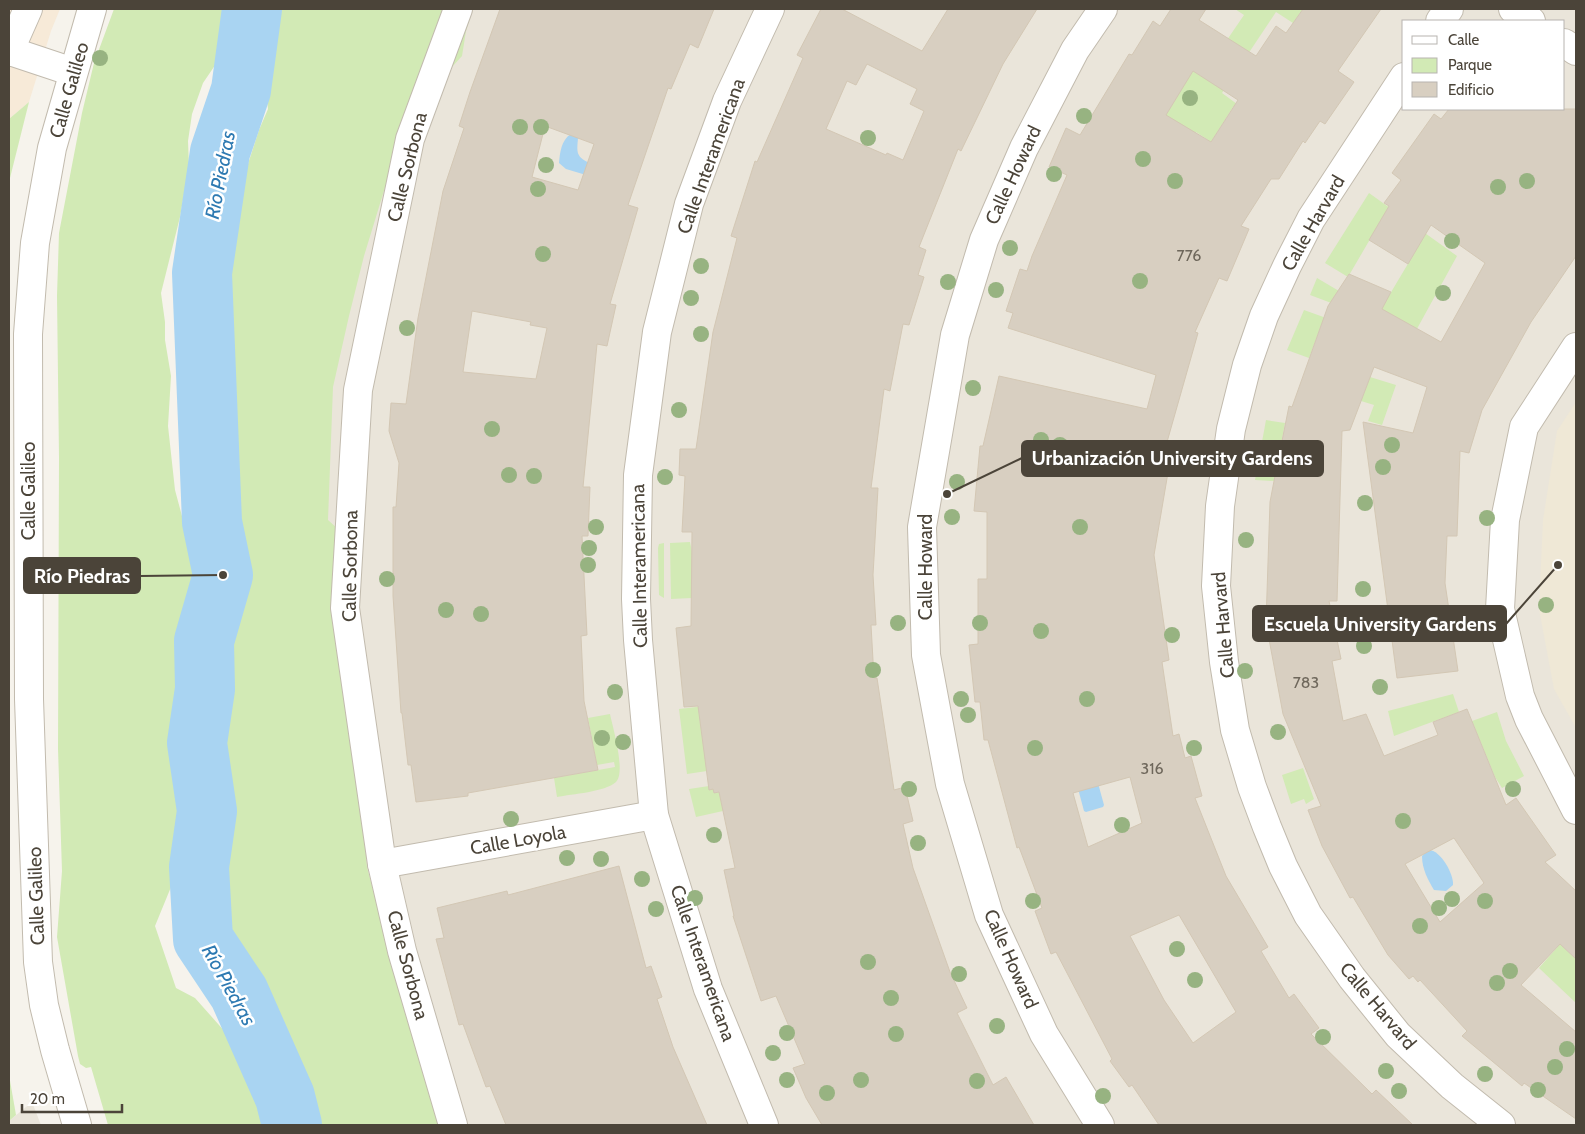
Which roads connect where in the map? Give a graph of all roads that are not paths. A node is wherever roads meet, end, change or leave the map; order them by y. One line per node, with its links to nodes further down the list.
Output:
1 (28, 9): 11 (street)
2 (92, 9): 13 (street, Calle Galileo)
3 (458, 9): 19 (street, Calle Sorbona)
4 (770, 9): 18 (street, Calle Interamericana)
5 (1103, 9): 23 (street, Calle Howard)
6 (1449, 9): 8 (street)
7 (1513, 9): 9 (street)
8 (1441, 20)
9 (1530, 20)
10 (1565, 44): 12 (street)
11 (10, 52): 13 (street)
12 (1576, 52)
13 (74, 72): 16 (street, Calle Galileo)
14 (1402, 80): 24 (street, Calle Harvard)
15 (1576, 347): 17 (street)
16 (19, 699): 20 (street, Calle Galileo)
17 (1576, 810)
18 (654, 815): 19 (street, Calle Loyola); 22 (street, Calle Interamericana)
19 (382, 864): 21 (street, Calle Sorbona)
20 (78, 1125)
21 (453, 1125)
22 (764, 1125)
23 (1100, 1125)
24 (1501, 1125)

